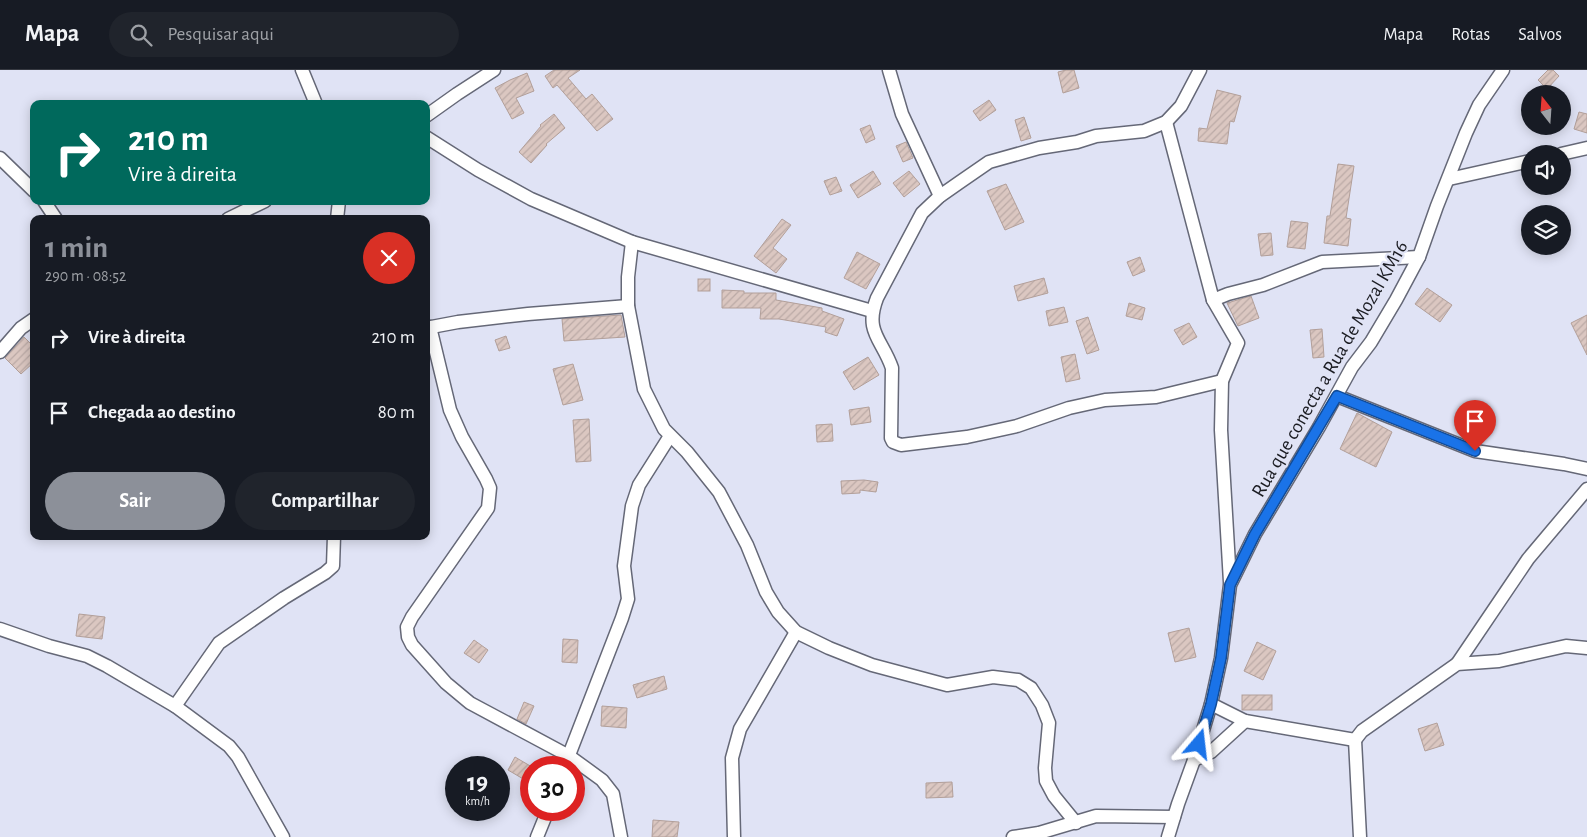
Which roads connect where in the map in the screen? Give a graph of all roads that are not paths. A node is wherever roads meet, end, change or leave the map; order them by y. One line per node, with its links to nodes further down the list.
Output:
1 (302, 70): 6 (street)
2 (494, 70): 7 (street)
3 (889, 70): 16 (street)
4 (1200, 70): 8 (street)
5 (1503, 70): 14 (street, Rua que conecta a Rua de Mozal KM16)
6 (314, 100)
7 (430, 113)
8 (1166, 122): 16 (street); 21 (street)
9 (430, 140): 19 (street)
10 (1587, 148): 11 (street)
11 (1571, 152)
12 (0, 158): 15 (street)
13 (1521, 162): 14 (street)
14 (1449, 178): 20 (street, Rua que conecta a Rua de Mozal KM16)
15 (30, 187)
16 (940, 196): 23 (street)
17 (257, 205): 18 (street)
18 (236, 215)
19 (632, 242): 22 (street); 23 (street)
20 (1419, 257): 21 (street); 29 (street, Rua que conecta a Rua de Mozal KM16)
21 (1213, 300): 28 (street)
22 (628, 306): 25 (street); 30 (street)
23 (872, 311): 28 (street)
24 (30, 322): 27 (street)
25 (430, 327)
26 (430, 335): 43 (street)
27 (0, 352)
28 (1222, 381): 34 (street)
29 (1337, 396): 31 (street); 34 (street, Rua que conecta a Rua de Mozal KM16)
30 (670, 436): 36 (street); 44 (street)
31 (1587, 469)
32 (1587, 489): 38 (street)
33 (334, 540): 40 (street)
34 (1230, 585): 39 (street, Rua que conecta a Rua de Mozal KM16)
35 (0, 629): 40 (street)
36 (796, 632): 49 (street); 53 (street)
37 (1587, 648): 38 (street)
38 (1457, 664): 42 (street)
39 (1211, 704): 41 (street); 45 (street, Rua que conecta a Rua de Mozal KM16)
40 (175, 706): 50 (street)
41 (1245, 721): 42 (street); 45 (street)
42 (1355, 740): 56 (street)
43 (557, 756)
44 (569, 756)
45 (1194, 760): 47 (street, Rua que conecta a Rua de Mozal KM16)
46 (585, 771): 52 (street)
47 (1174, 817): 49 (street); 55 (street, Rua que conecta a Rua de Mozal KM16)
48 (544, 821): 51 (street)
49 (1076, 823): 54 (street)
50 (283, 837)
51 (538, 837)
52 (621, 837)
53 (734, 837)
54 (1013, 837)
55 (1168, 837)
56 (1360, 837)

